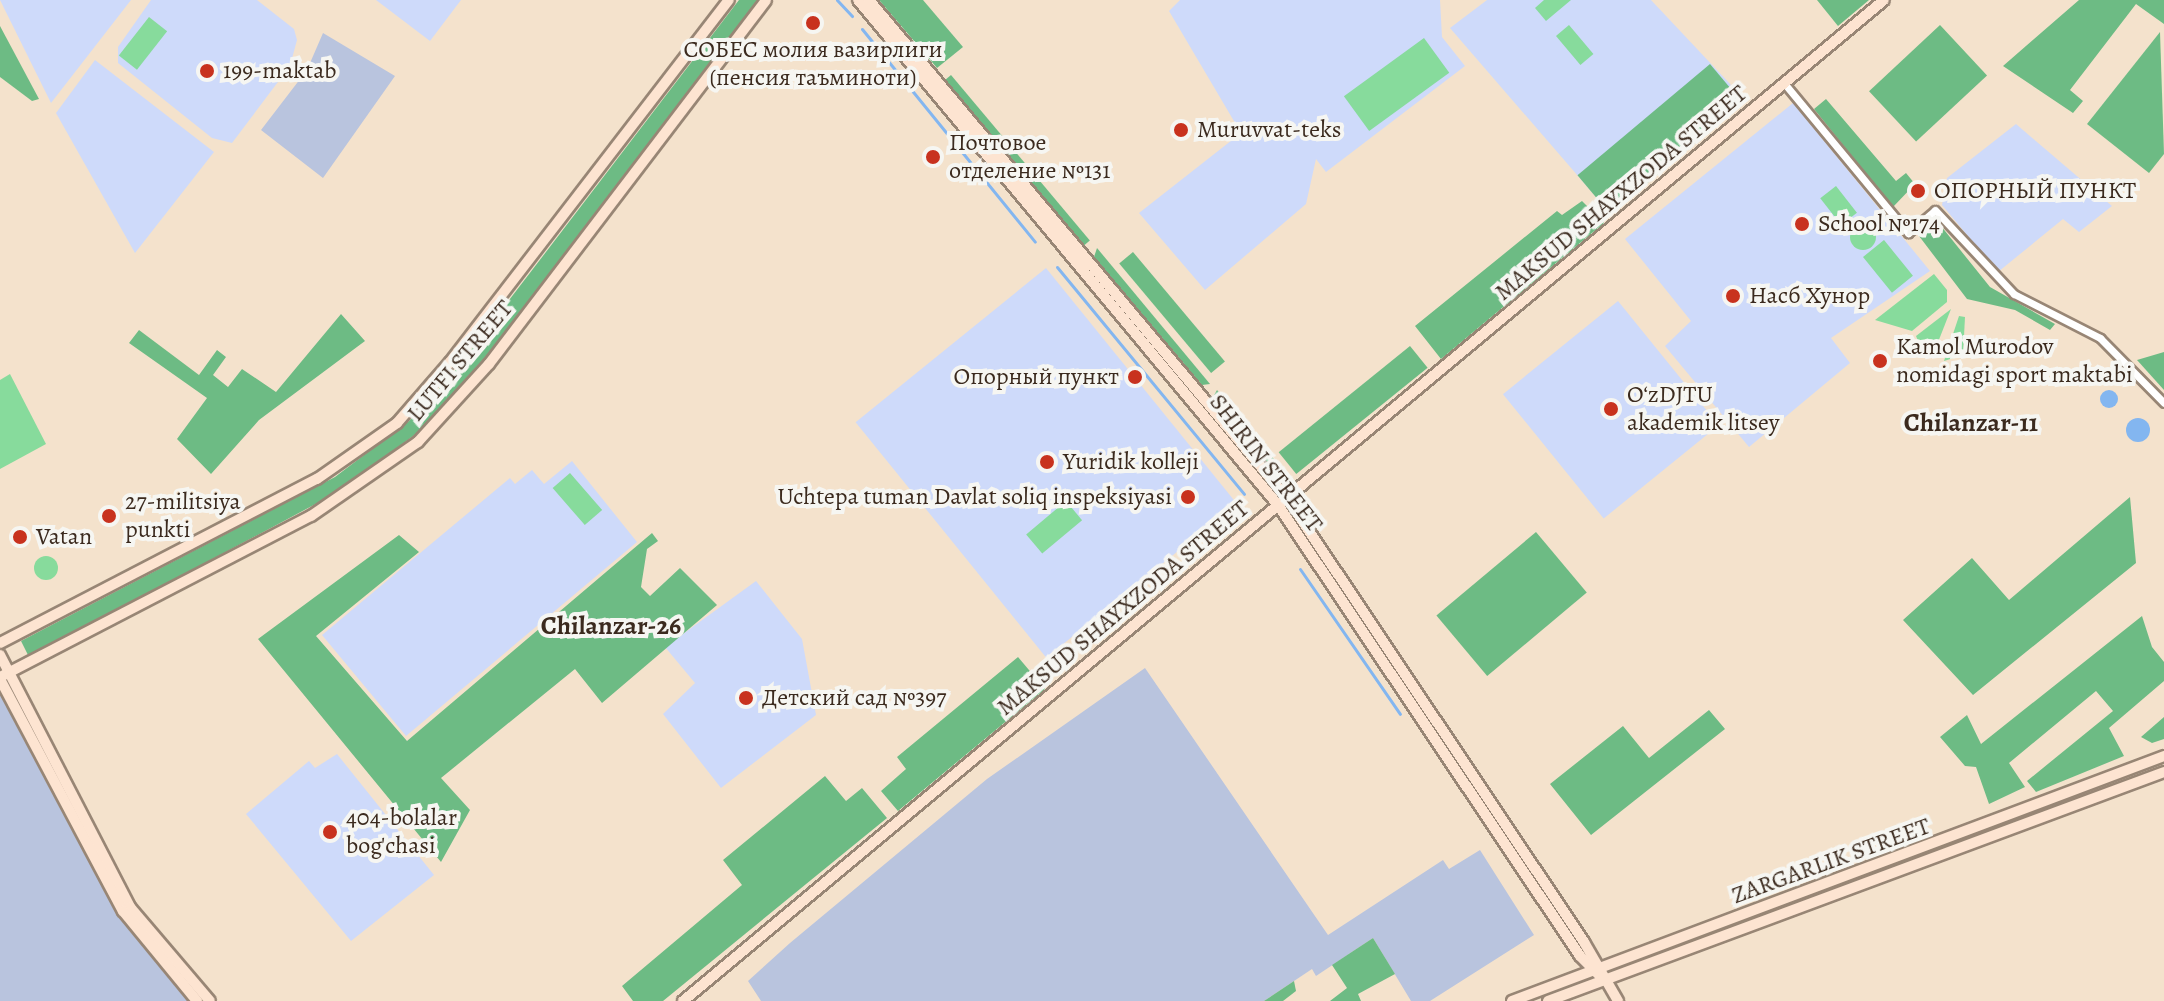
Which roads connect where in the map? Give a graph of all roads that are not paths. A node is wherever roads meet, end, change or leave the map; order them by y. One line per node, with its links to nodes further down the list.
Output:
1 (729, 0): 13 (main road, LUTFI STREET)
2 (766, 0): 15 (main road, LUTFI STREET)
3 (858, 0): 7 (main road, SHIRIN STREET)
4 (869, 0): 7 (main road, SHIRIN STREET)
5 (1884, 0): 6 (main road, MAKSUD SHAYXZODA STREET)
6 (1784, 83): 11 (street); 12 (main road, MAKSUD SHAYXZODA STREET)
7 (961, 117): 8 (main road, SHIRIN STREET)
8 (1078, 255): 9 (main road, SHIRIN STREET); 10 (main road, SHIRIN STREET)
9 (1203, 395): 10 (main road); 12 (main road, SHIRIN STREET)
10 (1194, 403): 12 (main road, SHIRIN STREET)
11 (2164, 403)
12 (1283, 501): 18 (main road, SHIRIN STREET); 21 (main road, MAKSUD SHAYXZODA STREET)
13 (0, 643)
14 (0, 655): 15 (main road)
15 (3, 676): 19 (main road); 20 (main road)
16 (2164, 756): 18 (main road, ZARGARLIK STREET)
17 (2164, 772): 18 (main road, ZARGARLIK STREET)
18 (1598, 972): 22 (main road, ZARGARLIK STREET); 23 (main road, ZARGARLIK STREET); 24 (main road, SHIRIN STREET)
19 (197, 1001)
20 (210, 1001)
21 (683, 1001)
22 (1512, 1001)
23 (1548, 1001)
24 (1618, 1001)

